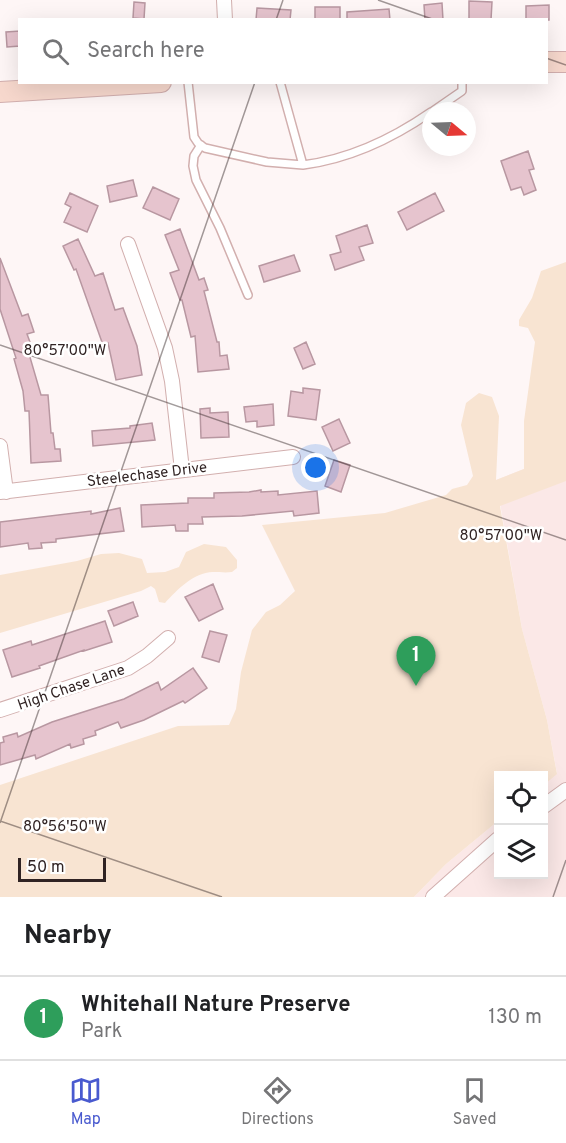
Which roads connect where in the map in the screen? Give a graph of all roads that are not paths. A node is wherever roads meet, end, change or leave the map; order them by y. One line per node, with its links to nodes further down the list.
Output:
1 (224, 0): 2 (street)
2 (225, 18)
3 (548, 62): 4 (street)
4 (566, 62)
5 (129, 84): 9 (street)
6 (188, 84): 12 (lane)
7 (281, 84): 13 (lane)
8 (462, 84): 10 (lane)
9 (0, 92)
10 (446, 102)
11 (422, 118): 13 (lane)
12 (201, 145): 13 (lane); 15 (lane)
13 (303, 165)
14 (128, 243): 18 (street)
15 (248, 294)
16 (0, 446): 19 (street)
17 (293, 457): 18 (street, Steelechase Drive)
18 (182, 470): 19 (street, Steelechase Drive)
19 (3, 492)
20 (168, 638): 21 (street, High Chase Lane)
21 (0, 710)
22 (566, 790): 23 (street)
23 (548, 803)
24 (494, 843): 25 (street)
25 (433, 897)

